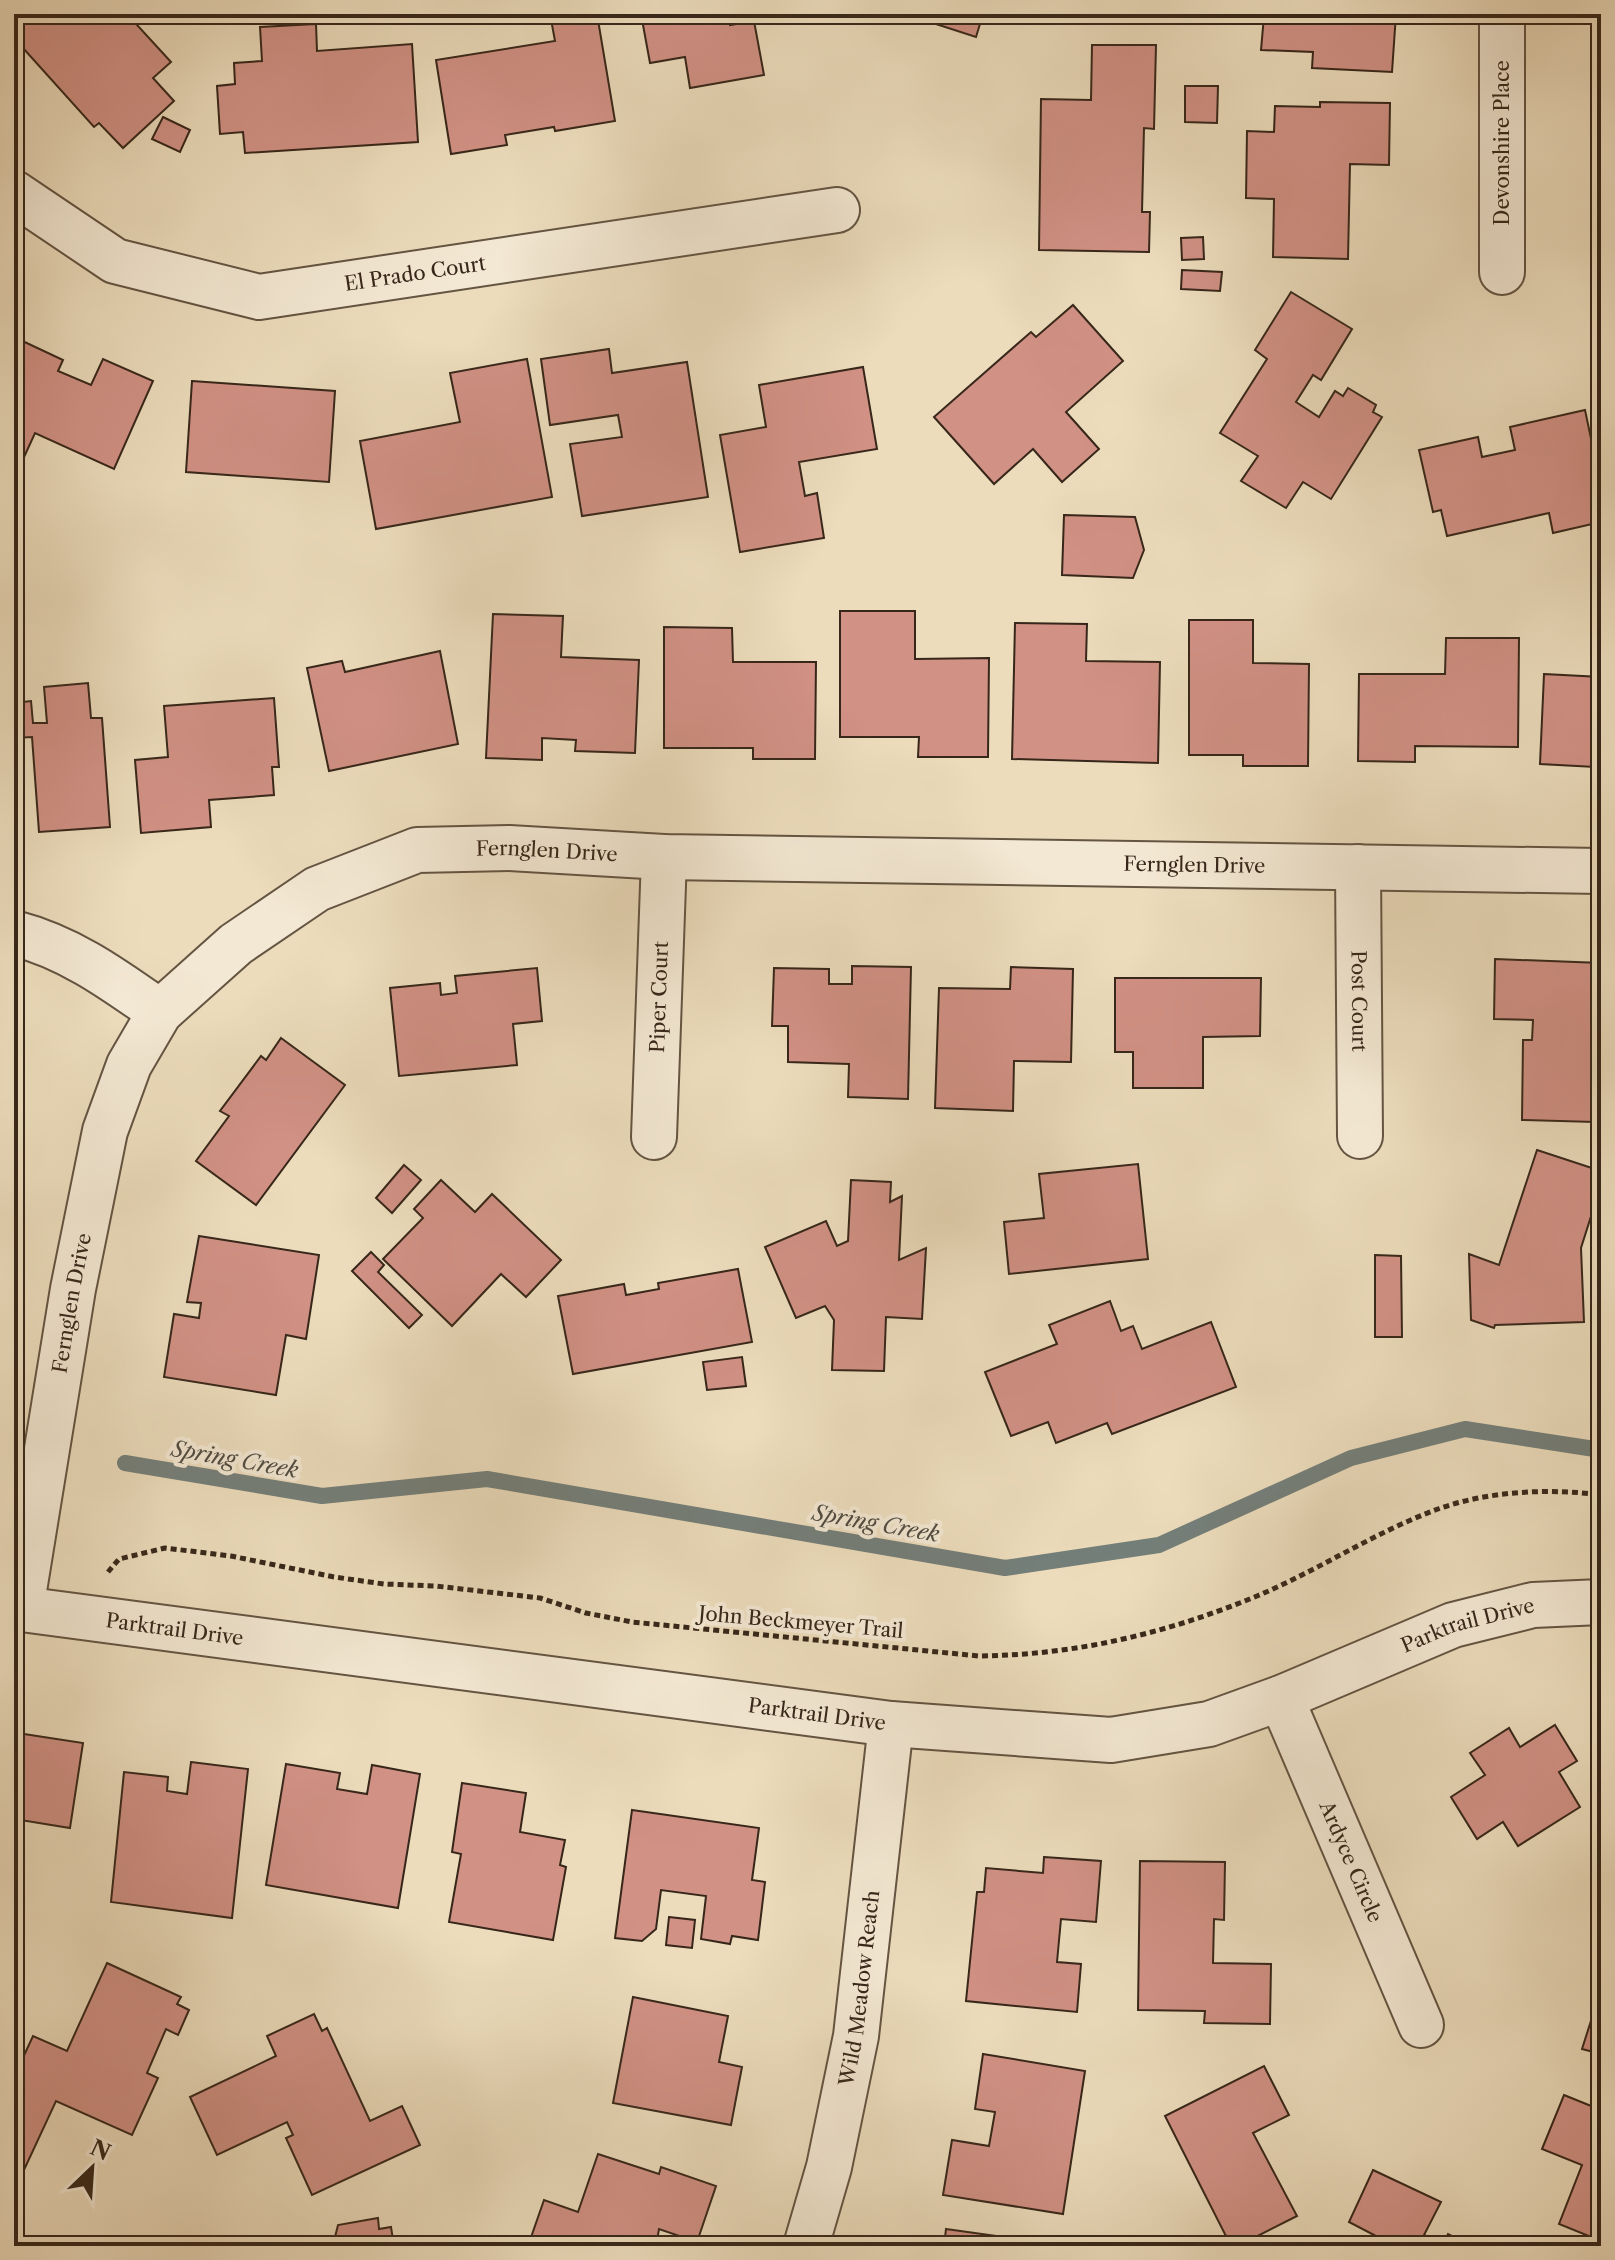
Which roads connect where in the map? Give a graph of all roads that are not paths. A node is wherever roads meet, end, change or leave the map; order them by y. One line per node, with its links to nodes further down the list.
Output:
1 (1502, 14): 4 (street, Devonshire Place)
2 (14, 193): 3 (street, El Prado Court)
3 (837, 210)
4 (1502, 272)
5 (664, 857): 6 (street, Fernglen Drive); 9 (street, Fernglen Drive); 11 (street, Piper Court)
6 (1358, 867): 7 (street, Fernglen Drive); 10 (street, Post Court)
7 (1601, 871)
8 (14, 933): 9 (street)
9 (160, 1012): 13 (street, Fernglen Drive)
10 (1360, 1136)
11 (654, 1137)
12 (1601, 1602): 14 (street, Parktrail Drive)
13 (18, 1609): 15 (street, Parktrail Drive)
14 (1281, 1698): 15 (street, Parktrail Drive); 16 (street, Ardyce Circle)
15 (891, 1724): 17 (street, Wild Meadow Reach)
16 (1421, 2025)
17 (806, 2246)

